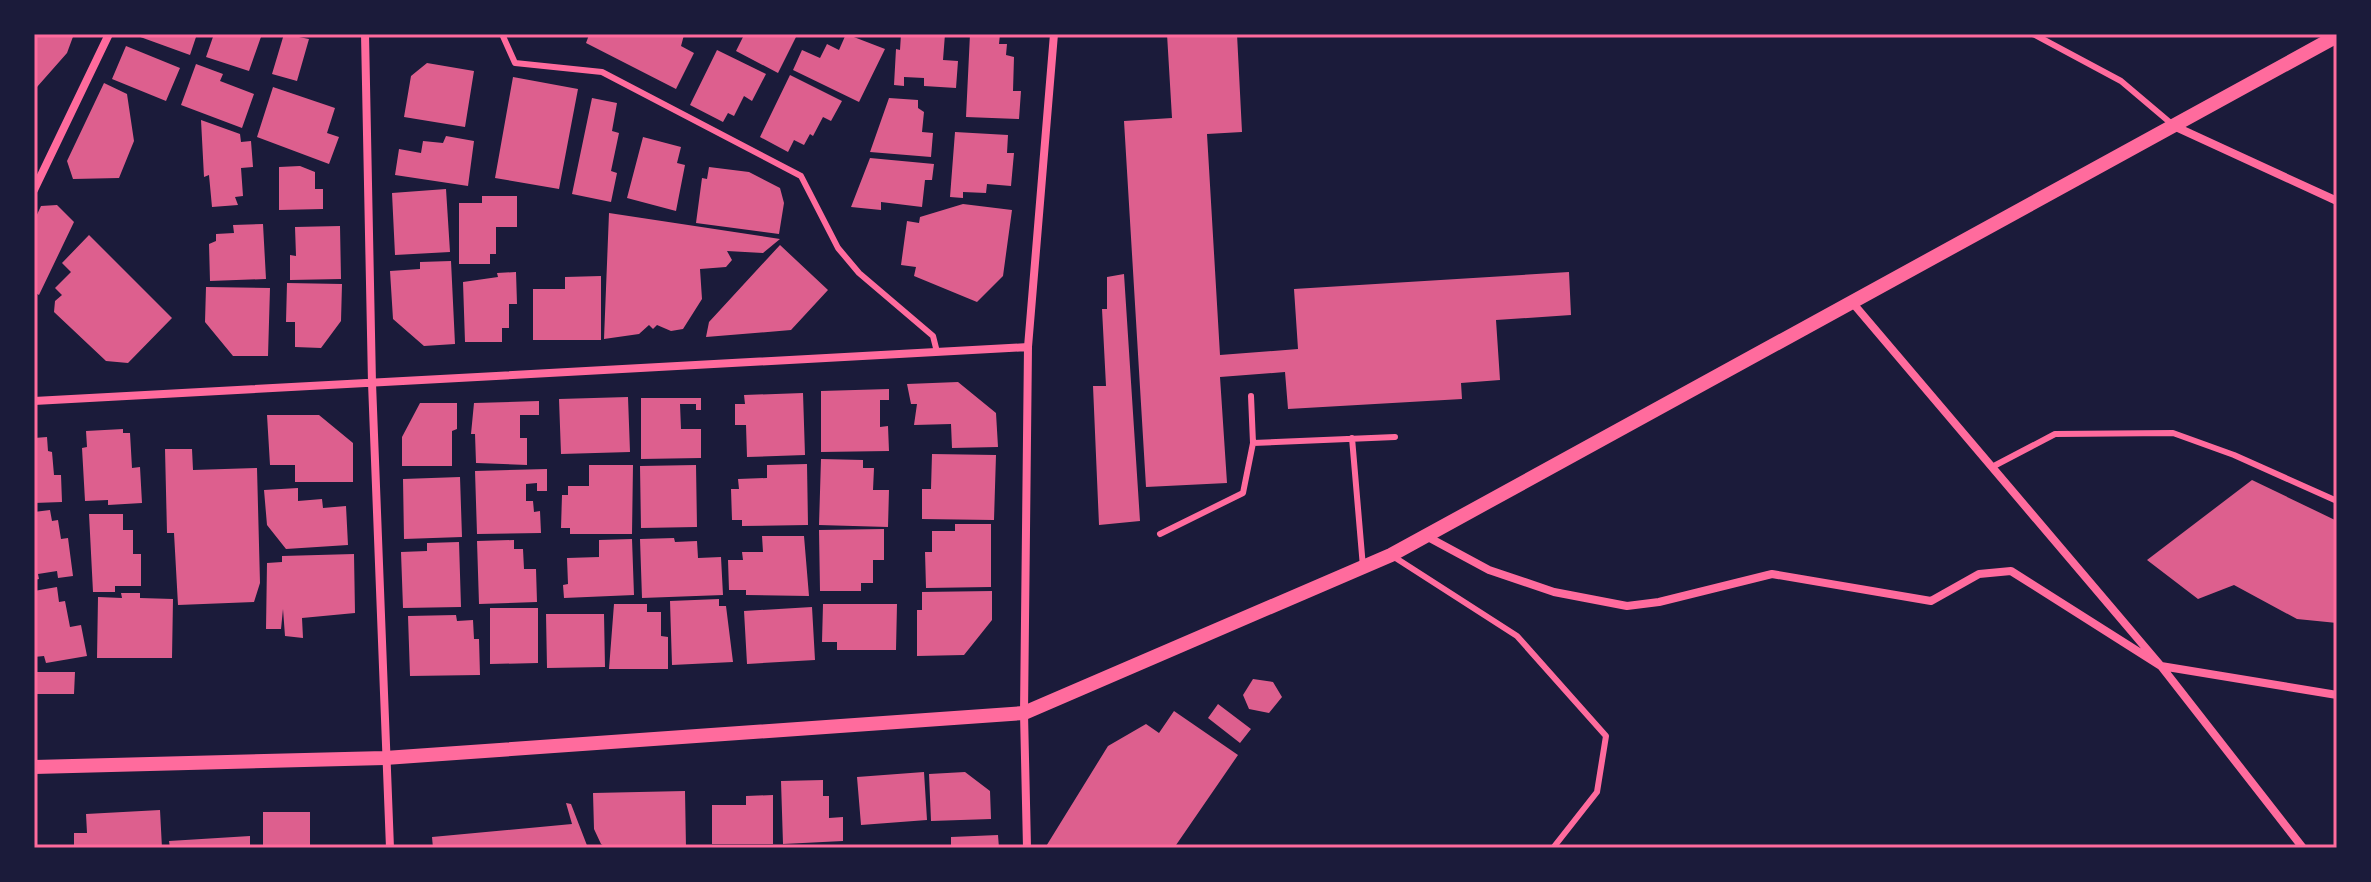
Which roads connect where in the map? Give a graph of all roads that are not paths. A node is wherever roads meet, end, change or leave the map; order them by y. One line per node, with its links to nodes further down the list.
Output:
1 (109, 34): 8 (street)
2 (365, 34): 13 (street)
3 (502, 34): 12 (lane)
4 (1054, 34): 11 (street)
5 (2033, 34): 7 (lane)
6 (2337, 36): 7 (street)
7 (2176, 127): 9 (street); 10 (street)
8 (34, 190)
9 (2337, 201)
10 (1851, 301): 19 (street); 22 (street)
11 (1028, 347): 12 (street); 27 (street)
12 (937, 352): 13 (street)
13 (372, 383): 15 (street); 28 (street)
14 (1251, 396): 18 (lane)
15 (34, 401)
16 (1395, 437): 17 (lane)
17 (1352, 438): 18 (lane); 24 (lane)
18 (1253, 443): 21 (lane)
19 (1992, 467): 20 (lane); 25 (street)
20 (2337, 501)
21 (1160, 534)
22 (1426, 536): 23 (street); 25 (street)
23 (1391, 555): 24 (street); 32 (lane)
24 (1363, 567): 27 (street)
25 (2161, 666): 26 (street); 33 (street)
26 (2337, 695)
27 (1024, 713): 28 (street); 31 (street)
28 (385, 758): 29 (street); 30 (street)
29 (34, 767)
30 (390, 848)
31 (1027, 848)
32 (1553, 848)
33 (2303, 848)

